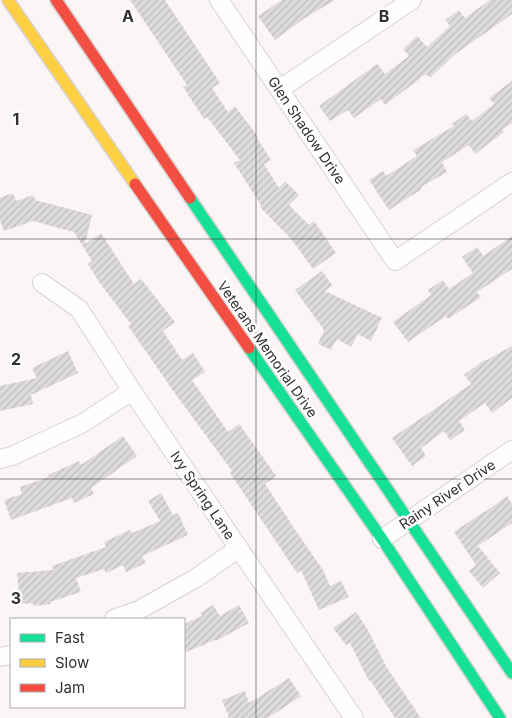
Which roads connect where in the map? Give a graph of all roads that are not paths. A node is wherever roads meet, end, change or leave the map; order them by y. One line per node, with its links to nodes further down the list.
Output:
1 (8, 0): 12 (main road, Veterans Memorial Drive)
2 (56, 0): 11 (main road, Veterans Memorial Drive)
3 (219, 0): 5 (street, Glen Shadow Drive)
4 (412, 0): 5 (street)
5 (280, 89): 6 (street, Glen Shadow Drive)
6 (512, 182)
7 (42, 283): 8 (street, Ivy Spring Lane)
8 (132, 391): 10 (street); 13 (street, Ivy Spring Lane)
9 (512, 450): 11 (street, Rainy River Drive)
10 (0, 459)
11 (409, 520): 12 (street, Rainy River Drive); 15 (main road, Veterans Memorial Drive)
12 (382, 539): 17 (main road, Veterans Memorial Drive)
13 (239, 548): 14 (street); 16 (street, Ivy Spring Lane)
14 (117, 618)
15 (512, 673)
16 (349, 716)
17 (500, 718)

